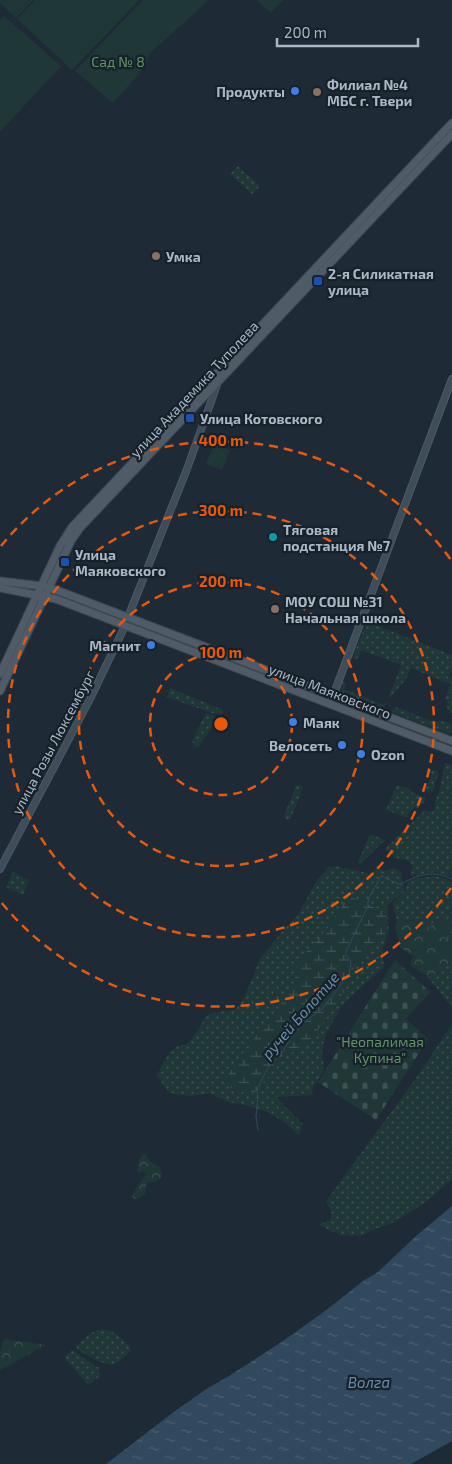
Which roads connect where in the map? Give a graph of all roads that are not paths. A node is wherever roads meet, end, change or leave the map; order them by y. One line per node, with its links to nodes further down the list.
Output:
1 (452, 123): 3 (main road, улица Академика Туполева)
2 (452, 134): 3 (main road, улица Академика Туполева)
3 (423, 159): 4 (main road, улица Академика Туполева)
4 (216, 379): 7 (main road, улица Академика Туполева); 10 (street)
5 (452, 379): 14 (street)
6 (0, 581): 7 (main road, улица Маяковского)
7 (45, 587): 9 (main road, улица Академика Туполева); 10 (main road, улица Маяковского)
8 (0, 588): 9 (main road, улица Маяковского)
9 (41, 597): 11 (main road, улица Маяковского); 12 (main road, улица Академика Туполева); 13 (main road, улица Академика Туполева)
10 (128, 617): 14 (main road, улица Маяковского)
11 (124, 626): 15 (main road, улица Маяковского); 18 (street, улица Розы Люксембург)
12 (0, 674)
13 (0, 691)
14 (333, 695): 15 (street); 16 (main road, улица Маяковского)
15 (330, 704): 17 (main road, улица Маяковского)
16 (452, 741)
17 (452, 751)
18 (0, 869)

